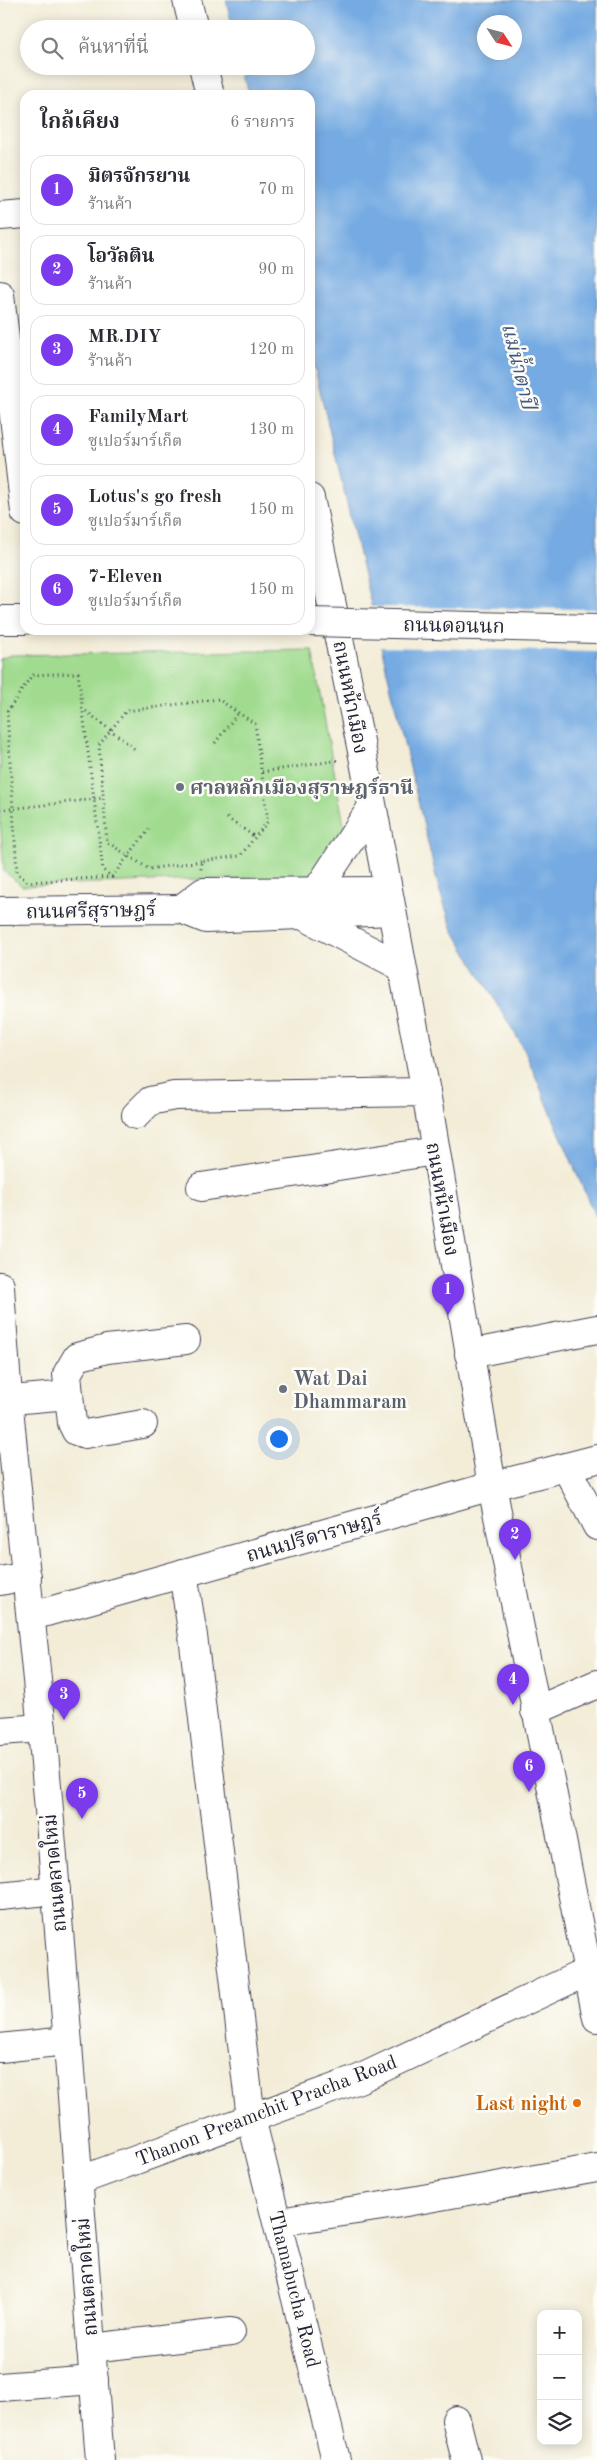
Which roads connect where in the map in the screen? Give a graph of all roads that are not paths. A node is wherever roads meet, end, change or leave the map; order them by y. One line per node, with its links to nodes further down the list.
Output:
1 (187, 0): 2 (street)
2 (192, 20)
3 (205, 75): 4 (street)
4 (209, 90)
5 (20, 214): 6 (street)
6 (0, 216)
7 (0, 295): 8 (street)
8 (12, 377): 9 (street)
9 (20, 460)
10 (315, 522): 15 (street, ถนนหน้าเมือง)
11 (0, 620): 12 (street)
12 (20, 620)
13 (315, 622): 14 (street, ถนนดอนนก, bridge)
14 (597, 629)
15 (372, 807): 16 (street); 17 (street, ถนนหน้าเมือง)
16 (316, 892): 17 (street); 18 (street, ถนนศรีสุราษฎร์)
17 (390, 901): 20 (street, ถนนศรีสุราษฎร์); 21 (street, ถนนหน้าเมือง)
18 (181, 909): 19 (street, ถนนศรีสุราษฎร์); 20 (street, ถนนศรีสุราษฎร์)
19 (0, 911)
20 (302, 915): 21 (street, ถนนศรีสุราษฎร์)
21 (402, 967): 22 (street, ถนนหน้าเมือง)
22 (426, 1092): 23 (street); 24 (street, ถนนหน้าเมือง)
23 (136, 1115)
24 (434, 1151): 25 (street); 30 (street, ถนนหน้าเมือง)
25 (201, 1187)
26 (0, 1286): 27 (street, ถนนตลาดใหม่)
27 (0, 1294): 32 (street, ถนนตลาดใหม่)
28 (597, 1329): 30 (street)
29 (186, 1340): 31 (street)
30 (469, 1354): 36 (street, ถนนหน้าเมือง)
31 (69, 1395): 32 (street); 33 (street)
32 (4, 1401): 39 (street, ถนนตลาดใหม่)
33 (143, 1424)
34 (597, 1459): 35 (street, ถนนปรีดาราษฎร์)
35 (566, 1468): 36 (street, ถนนปรีดาราษฎร์); 37 (street)
36 (492, 1486): 38 (street, ถนนปรีดาราษฎร์); 43 (street, ถนนหน้าเมือง)
37 (597, 1526)
38 (183, 1573): 41 (street, ถนนปรีดาราษฎร์); 52 (street, Thamabucha Road)
39 (27, 1576): 40 (street); 41 (street, ถนนตลาดใหม่)
40 (0, 1581)
41 (32, 1616): 44 (street, ถนนตลาดใหม่)
42 (597, 1684): 43 (street)
43 (536, 1711): 48 (street, ถนนหน้าเมือง)
44 (42, 1728): 45 (street); 46 (street, ถนนตลาดใหม่)
45 (0, 1731)
46 (56, 1890): 47 (street); 50 (street, ถนนตลาดใหม่)
47 (0, 1896)
48 (592, 1970): 49 (street, ถนนหน้าเมือง); 52 (street, Thanon Preamchit Pracha Road)
49 (597, 2018)
50 (68, 2041): 51 (street); 54 (street, ถนนตลาดใหม่)
51 (0, 2048)
52 (251, 2118): 54 (street, Thanon Preamchit Pracha Road); 55 (street, Thamabucha Road)
53 (597, 2168): 55 (street)
54 (78, 2181): 57 (street, ถนนตลาดใหม่)
55 (278, 2222): 62 (street, Thamabucha Road)
56 (230, 2332): 57 (street)
57 (91, 2348): 58 (street, ถนนตลาดใหม่)
58 (94, 2380): 59 (street); 61 (street, ถนนตลาดใหม่)
59 (0, 2387)
60 (456, 2420): 63 (street)
61 (100, 2460)
62 (336, 2460)
63 (466, 2460)

